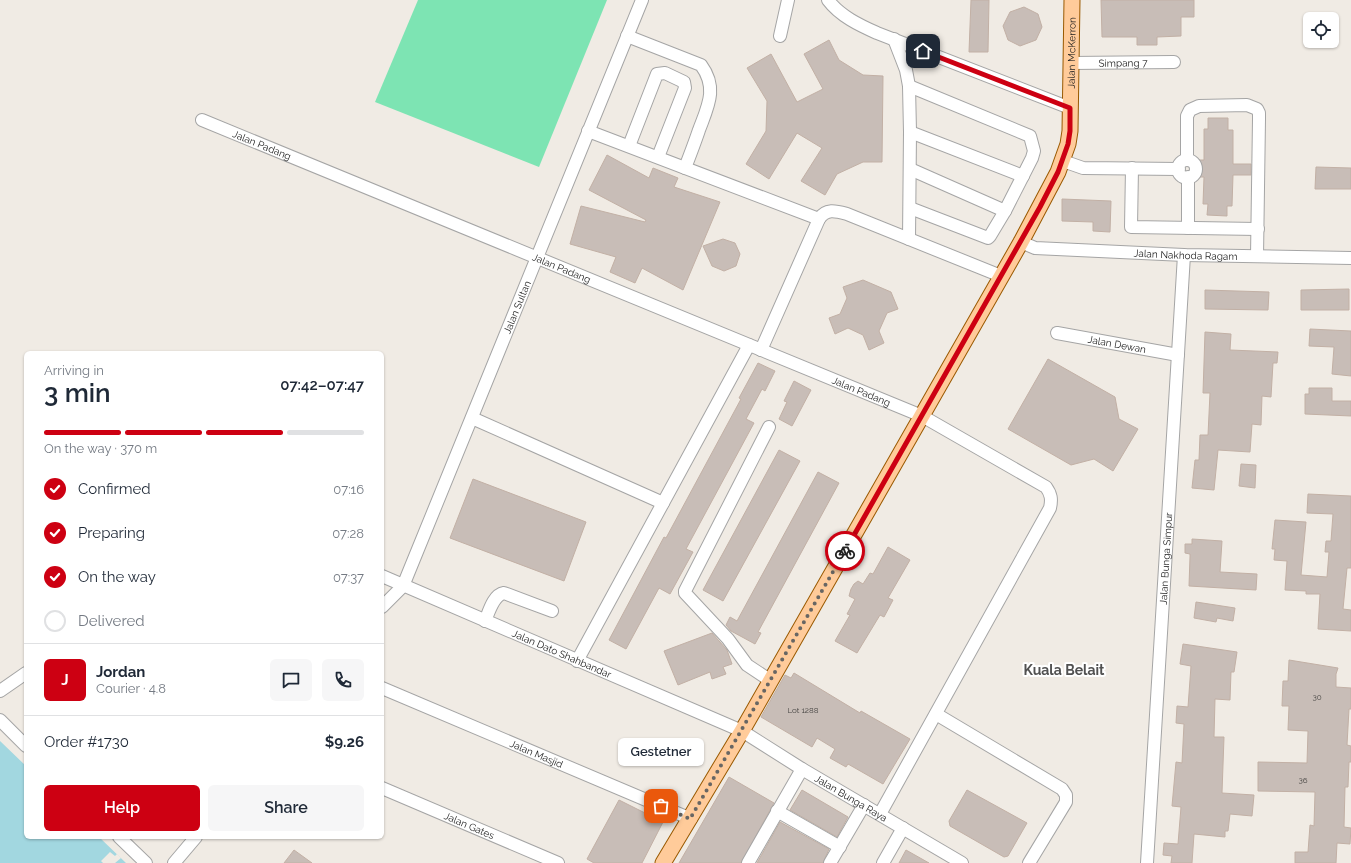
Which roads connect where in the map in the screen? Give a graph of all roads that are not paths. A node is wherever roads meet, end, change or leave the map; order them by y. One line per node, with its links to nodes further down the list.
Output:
1 (642, 0): 5 (street, Jalan Sultan)
2 (788, 0): 6 (street)
3 (828, 0): 7 (street)
4 (1072, 0): 9 (main road, Jalan McKerron)
5 (628, 36): 13 (street, Jalan Sultan); 18 (street)
6 (780, 36)
7 (894, 39): 10 (street); 11 (street)
8 (1174, 62): 9 (street, Simpang 7)
9 (1071, 63): 11 (main road, Jalan McKerron)
10 (909, 86): 14 (street); 22 (street)
11 (1070, 108): 17 (main road, Jalan McKerron)
12 (202, 120): 32 (street, Jalan Padang)
13 (588, 131): 15 (street); 32 (street, Jalan Sultan)
14 (910, 132): 20 (street); 22 (street)
15 (629, 146): 16 (street); 16 (street)
16 (658, 158): 18 (street)
17 (1062, 161): 19 (street); 29 (main road, Jalan McKerron)
18 (685, 168): 25 (street)
19 (1132, 168): 21 (street); 26 (street)
20 (910, 169): 23 (street); 24 (street)
21 (1183, 173): 26 (street); 27 (street)
22 (1023, 176): 24 (street)
23 (910, 208): 24 (street); 28 (street)
24 (1006, 210)
25 (819, 218): 28 (street); 37 (street)
26 (1188, 228): 27 (street)
27 (1258, 229): 31 (street)
28 (909, 239): 34 (street)
29 (1021, 242): 30 (street, Jalan Nakhoda Ragam); 34 (main road, Jalan McKerron)
30 (1184, 255): 31 (street, Jalan Nakhoda Ragam); 38 (street, Jalan Bunga Simpur)
31 (1257, 256): 33 (street, Jalan Nakhoda Ragam)
32 (537, 258): 36 (street, Jalan Padang); 40 (street, Jalan Sultan)
33 (1351, 258)
34 (1002, 276): 39 (main road, Jalan McKerron)
35 (1057, 333): 38 (street, Jalan Dewan)
36 (749, 345): 37 (street, Jalan Padang); 42 (street)
37 (761, 350): 39 (street, Jalan Padang)
38 (1178, 355): 76 (street, Jalan Bunga Simpur)
39 (922, 416): 50 (main road, Jalan McKerron); 53 (street, Jalan Padang)
40 (472, 418): 42 (street); 44 (street, Jalan Sultan)
41 (769, 428): 50 (street)
42 (663, 503): 48 (street)
43 (384, 577): 44 (street, Jalan Dato Shahbandar)
44 (403, 586): 45 (street, Jalan Sultan); 47 (street, Jalan Dato Shahbandar)
45 (384, 605)
46 (552, 611): 47 (street)
47 (485, 621): 48 (street, Jalan Dato Shahbandar)
48 (577, 661): 55 (street, Jalan Dato Shahbandar)
49 (24, 674): 52 (street)
50 (771, 681): 55 (main road, Jalan McKerron)
51 (384, 689): 62 (street, Jalan Masjid)
52 (0, 691)
53 (936, 714): 61 (street, Jalan Padang); 75 (street)
54 (0, 720): 56 (street)
55 (742, 731): 57 (street, Jalan Bunga Raya); 62 (main road, Jalan McKerron)
56 (24, 744)
57 (802, 769): 59 (street, Jalan Bunga Raya); 60 (street)
58 (384, 789): 69 (street, Jalan Gates)
59 (864, 805): 61 (street, Jalan Bunga Raya); 66 (street)
60 (777, 811): 66 (street); 71 (street)
61 (880, 814): 63 (street, Jalan Bunga Raya)
62 (690, 819): 70 (main road, Jalan McKerron)
63 (903, 828): 73 (street); 74 (street, Jalan Bunga Raya)
64 (121, 839): 67 (street)
65 (194, 839): 68 (street)
66 (840, 847): 72 (street)
67 (146, 863)
68 (174, 863)
69 (558, 863)
70 (663, 863)
71 (748, 863)
72 (830, 863)
73 (883, 863)
74 (962, 863)
75 (1029, 863)
76 (1147, 863)

